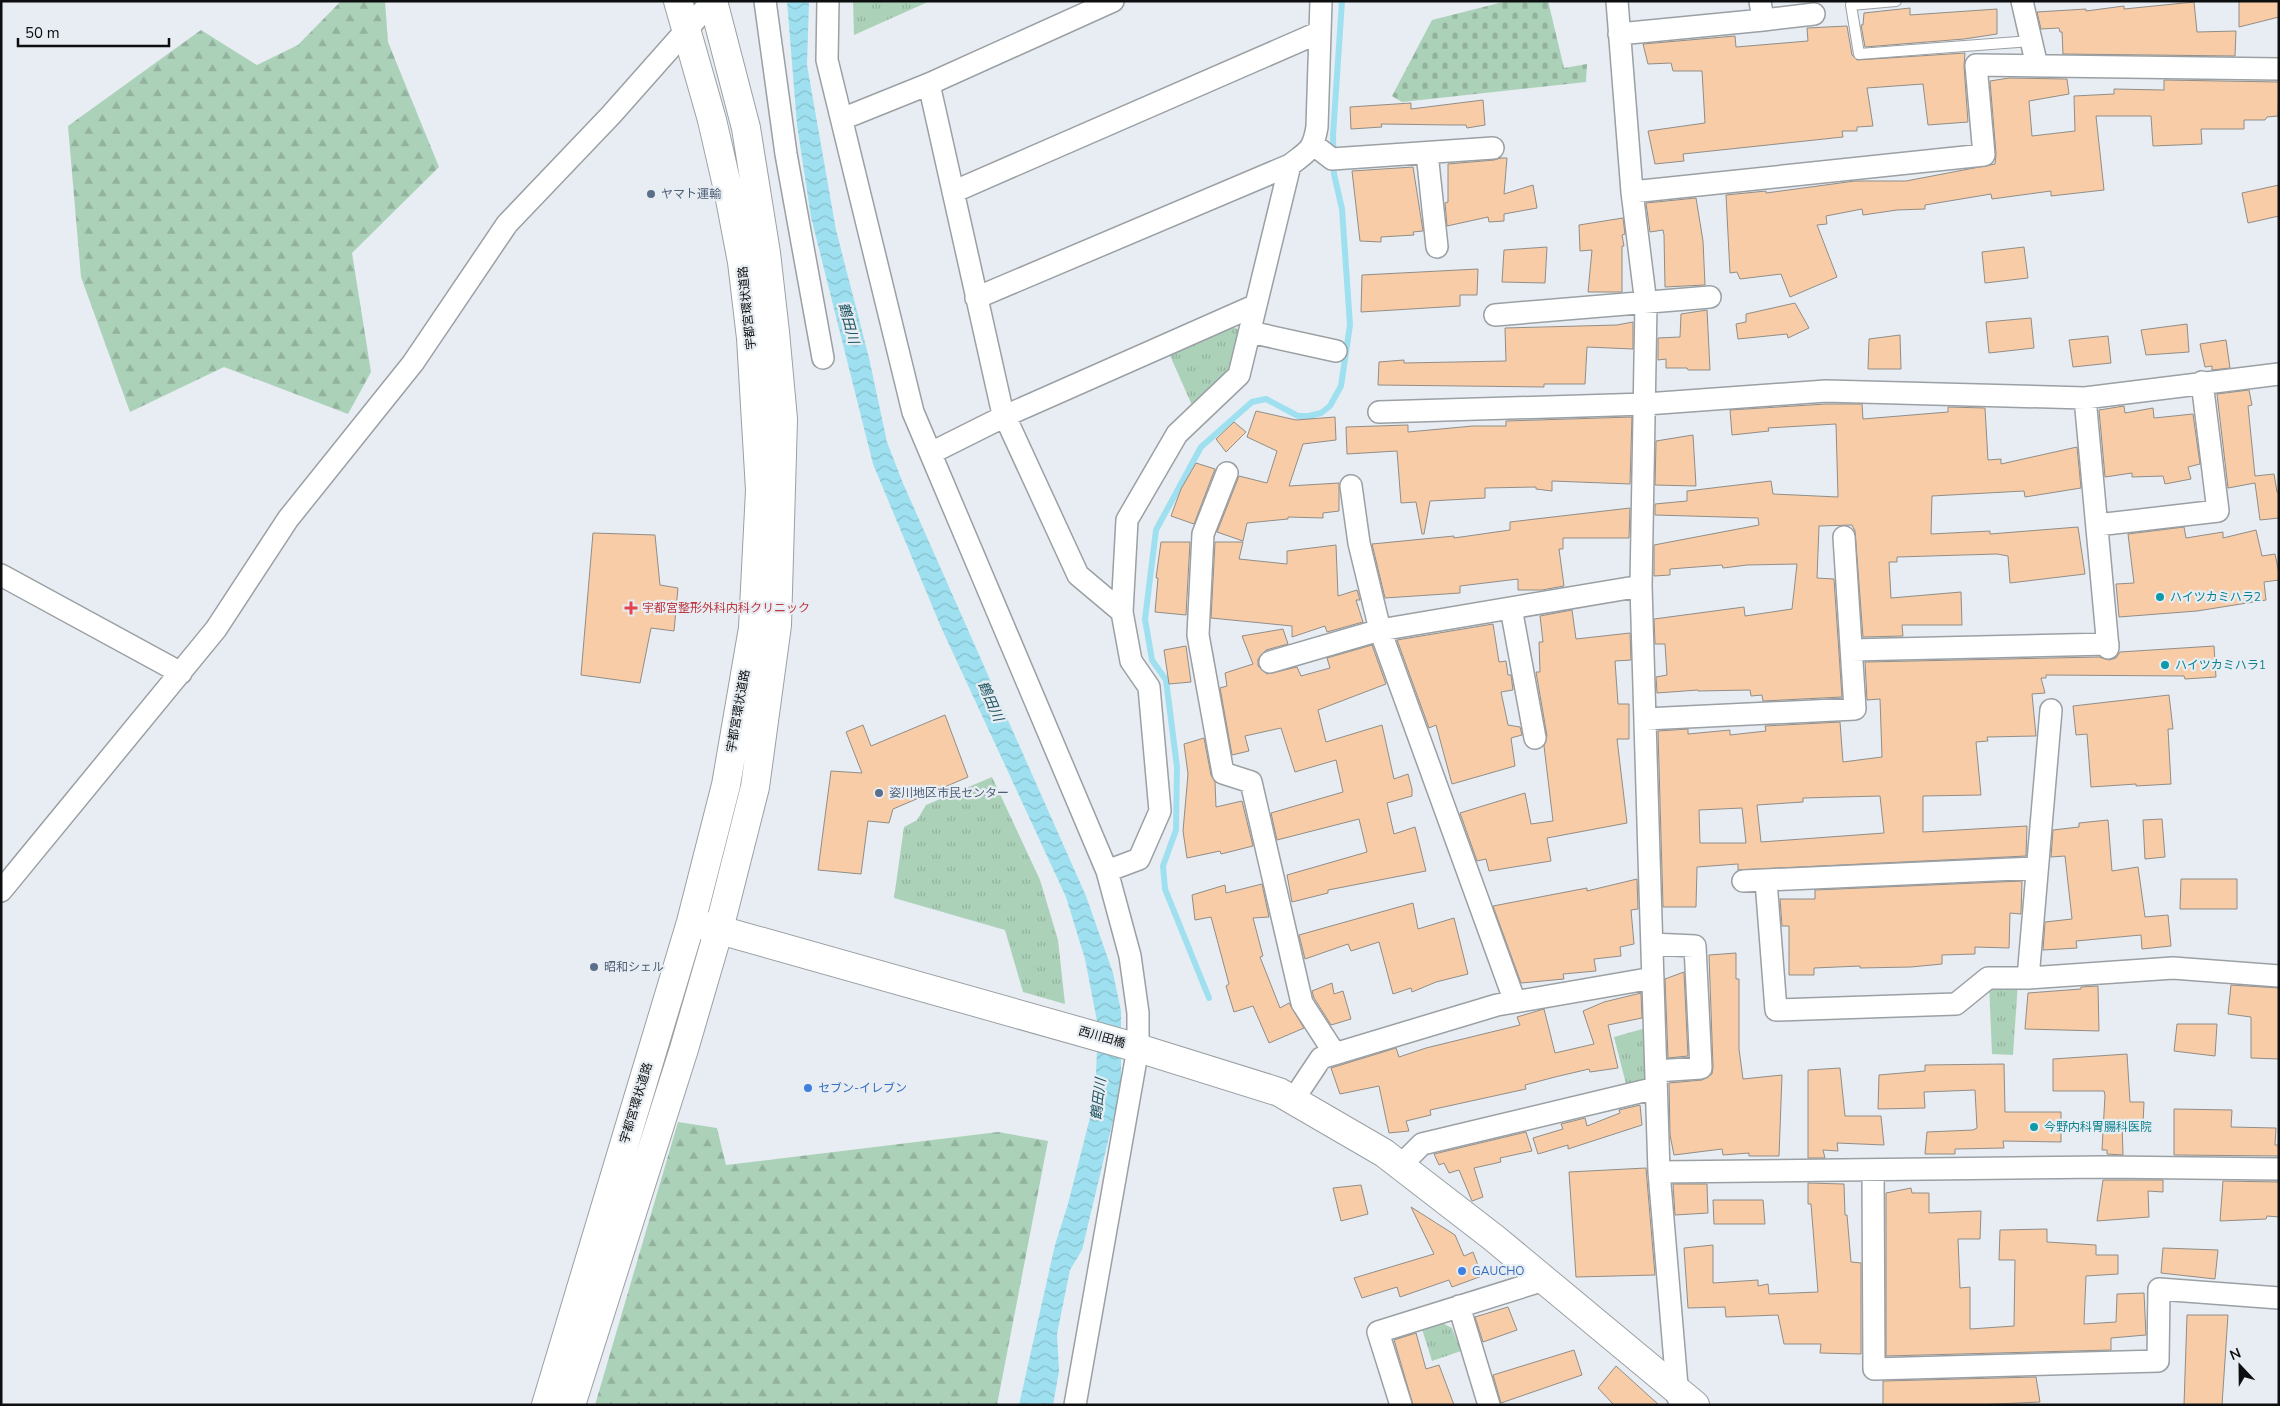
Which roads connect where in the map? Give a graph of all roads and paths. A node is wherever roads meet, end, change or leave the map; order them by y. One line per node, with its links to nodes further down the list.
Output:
1 (678, 1): 12 (main road, 宇都宮環状道路)
2 (712, 1): 12 (street); 63 (main road, 宇都宮環状道路)
3 (765, 1): 34 (street)
4 (828, 1): 19 (street)
5 (1113, 1): 18 (street)
6 (1321, 1): 13 (street)
7 (1617, 1): 14 (street)
8 (1896, 1): 15 (lane)
9 (2022, 1): 15 (street)
10 (1761, 10): 11 (street); 14 (street)
11 (1814, 14)
12 (687, 28): 53 (street); 62 (main road, 宇都宮環状道路)
13 (1320, 32): 20 (street); 24 (street)
14 (1619, 34): 25 (street)
15 (2031, 41): 16 (street)
16 (2037, 66): 17 (street); 25 (street)
17 (2279, 69)
18 (929, 84): 19 (street); 24 (street)
19 (842, 119): 41 (street)
20 (1314, 145): 22 (street); 23 (street)
21 (1494, 148): 22 (street)
22 (1427, 153): 26 (street)
23 (1290, 165): 28 (street); 30 (street)
24 (953, 192): 28 (street)
25 (1632, 192): 29 (street)
26 (1437, 247)
27 (1710, 297): 29 (street)
28 (976, 298): 40 (street)
29 (1646, 304): 31 (street); 38 (street)
30 (1256, 305): 32 (street); 40 (street)
31 (1495, 315)
32 (1250, 332): 33 (street); 49 (street)
33 (1336, 351)
34 (823, 358)
35 (2279, 374): 36 (street)
36 (2202, 382): 37 (street); 44 (street)
37 (2085, 398): 38 (street); 44 (street)
38 (1646, 404): 39 (street); 47 (street)
39 (1379, 412)
40 (1005, 416): 41 (street); 49 (street)
41 (931, 453): 58 (street)
42 (1227, 473): 70 (street)
43 (1351, 486): 50 (street)
44 (2097, 525): 51 (street)
45 (1844, 537): 51 (street)
46 (1, 575): 53 (street)
47 (1641, 586): 48 (street); 55 (street)
48 (1511, 608): 50 (street); 56 (street)
49 (1122, 612): 58 (street)
50 (1380, 630): 52 (street); 68 (street)
51 (1851, 650): 55 (street)
52 (1270, 662)
53 (180, 673): 61 (street)
54 (2051, 710): 57 (street)
55 (1645, 719): 64 (street)
56 (1535, 738)
57 (2037, 868): 60 (street); 67 (street)
58 (1107, 871): 69 (street)
59 (1743, 881): 60 (street)
60 (1766, 881): 67 (street)
61 (1, 892)
62 (691, 922): 63 (main road, 西川田橋); 81 (main road, 宇都宮環状道路)
63 (718, 929): 69 (main road, 西川田橋); 82 (main road, 宇都宮環状道路)
64 (1652, 944): 66 (street); 71 (street)
65 (2279, 976): 67 (street)
66 (1653, 978): 68 (street); 71 (street)
67 (2028, 978)
68 (1516, 1002): 70 (street)
69 (1138, 1048): 72 (main road, 西川田橋); 83 (street)
70 (1335, 1054): 72 (street)
71 (1656, 1080): 73 (street); 76 (street)
72 (1293, 1100): 73 (main road, 西川田橋)
73 (1400, 1166): 77 (main road, 西川田橋)
74 (2279, 1169): 75 (street)
75 (1873, 1170): 76 (street); 78 (street)
76 (1659, 1172): 80 (street)
77 (1544, 1280): 79 (street); 80 (main road, 西川田橋)
78 (2279, 1298)
79 (1459, 1306): 84 (street); 85 (street)
80 (1684, 1400)
81 (546, 1405)
82 (571, 1405)
83 (1075, 1405)
84 (1401, 1405)
85 (1489, 1405)

